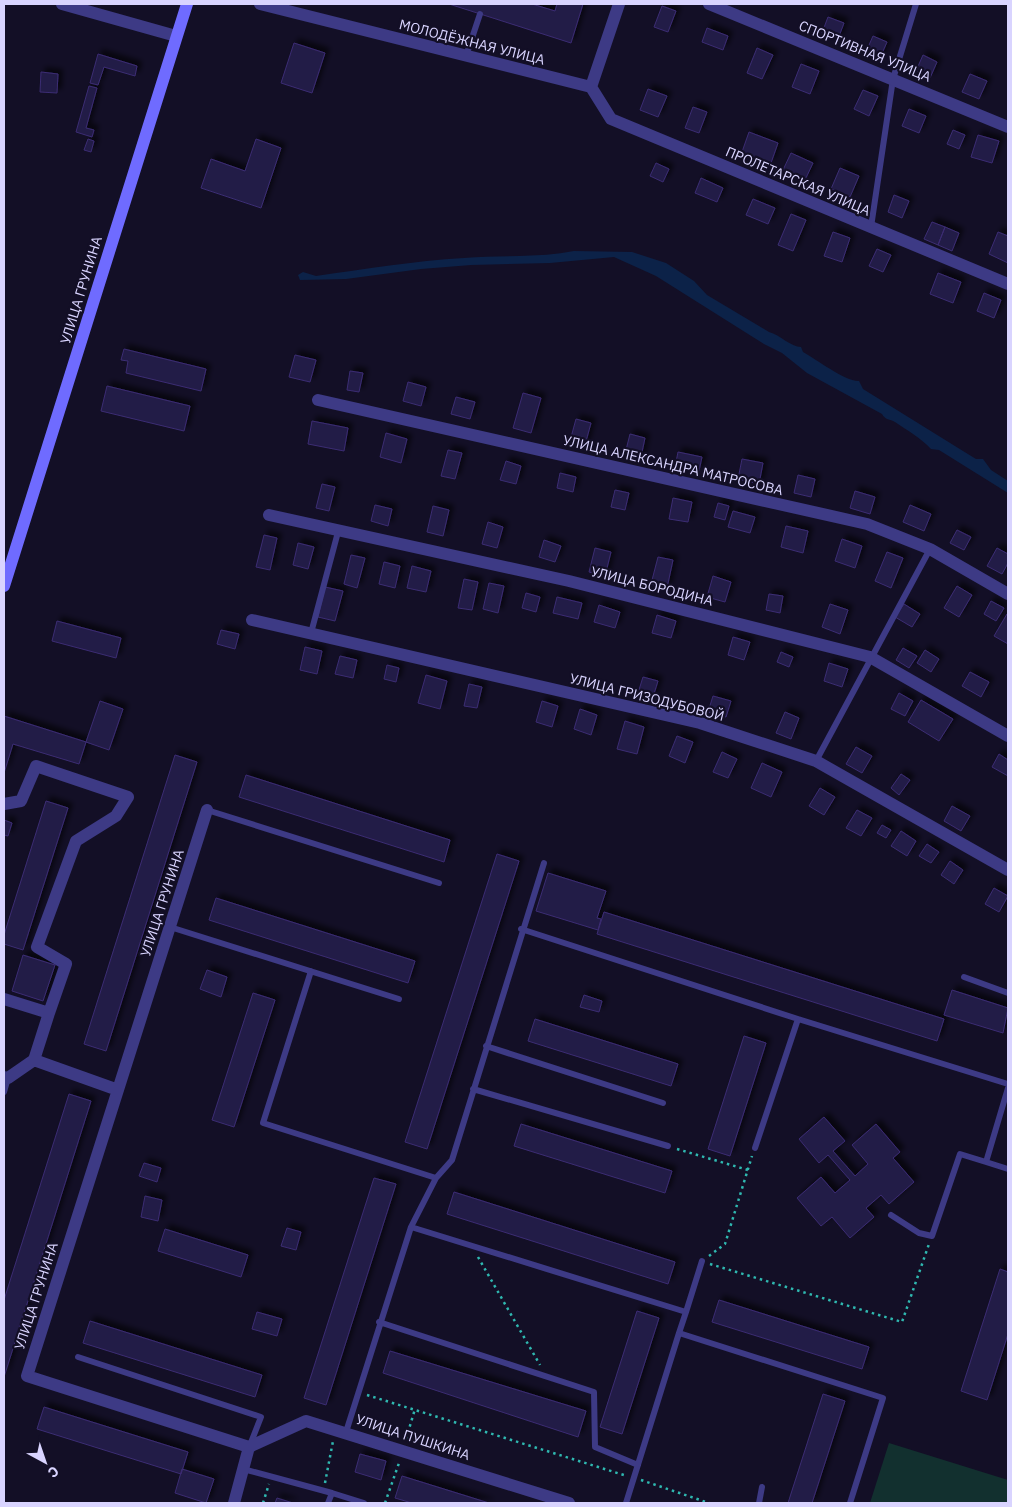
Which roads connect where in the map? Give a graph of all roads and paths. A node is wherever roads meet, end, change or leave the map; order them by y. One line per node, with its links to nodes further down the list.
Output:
1 (62, 4): 8 (street)
2 (187, 4): 8 (street, УЛИЦА ГРУНИНА)
3 (260, 4): 9 (street, МОЛОДЁЖНАЯ УЛИЦА)
4 (619, 4): 11 (street)
5 (709, 4): 10 (street, СПОРТИВНАЯ УЛИЦА)
6 (916, 4): 10 (lane)
7 (480, 14): 9 (lane)
8 (176, 36): 19 (street, УЛИЦА ГРУНИНА)
9 (466, 56): 11 (street, МОЛОДЁЖНАЯ УЛИЦА)
10 (893, 79): 12 (street, СПОРТИВНАЯ УЛИЦА); 13 (lane)
11 (591, 87): 13 (street, ПРОЛЕТАРСКАЯ УЛИЦА)
12 (1008, 127)
13 (871, 227): 14 (street, ПРОЛЕТАРСКАЯ УЛИЦА)
14 (1008, 284)
15 (318, 400): 18 (street, УЛИЦА АЛЕКСАНДРА МАТРОСОВА)
16 (269, 515): 17 (street, УЛИЦА БОРОДИНА)
17 (338, 532): 22 (lane); 23 (street, УЛИЦА БОРОДИНА)
18 (930, 549): 20 (street, УЛИЦА АЛЕКСАНДРА МАТРОСОВА); 23 (lane)
19 (4, 586)
20 (1008, 594)
21 (252, 620): 22 (street, УЛИЦА ГРИЗОДУБОВОЙ)
22 (311, 633): 25 (street, УЛИЦА ГРИЗОДУБОВОЙ)
23 (870, 657): 24 (street, УЛИЦА БОРОДИНА); 25 (lane)
24 (1008, 736)
25 (816, 760): 29 (street, УЛИЦА ГРИЗОДУБОВОЙ)
26 (4, 804): 38 (street)
27 (207, 810): 30 (lane); 31 (street, УЛИЦА ГРУНИНА)
28 (544, 864): 32 (lane)
29 (1008, 870)
30 (439, 883)
31 (170, 926): 33 (lane); 45 (street, УЛИЦА ГРУНИНА)
32 (521, 929): 39 (lane); 40 (lane)
33 (311, 971): 37 (lane); 53 (lane)
34 (964, 977): 35 (lane)
35 (1008, 993)
36 (4, 999): 38 (street)
37 (398, 999)
38 (49, 1013): 41 (street)
39 (798, 1019): 43 (lane); 49 (lane)
40 (486, 1046): 44 (lane); 47 (lane)
41 (34, 1060): 42 (street); 45 (street)
42 (6, 1078): 46 (lane)
43 (1008, 1086): 50 (lane)
44 (473, 1088): 48 (lane); 53 (lane)
45 (118, 1090): 66 (street, УЛИЦА ГРУНИНА)
46 (4, 1092)
47 (663, 1102)
48 (668, 1146): 52 (path)
49 (755, 1148): 52 (path)
50 (986, 1162): 51 (lane); 56 (lane)
51 (1008, 1169)
52 (748, 1170): 58 (path)
53 (436, 1178): 55 (lane)
54 (891, 1215): 56 (lane)
55 (411, 1227): 57 (lane); 60 (lane)
56 (932, 1236): 58 (path)
57 (470, 1245): 59 (lane); 63 (path)
58 (702, 1262): 59 (lane)
59 (686, 1312): 61 (lane)
60 (380, 1322): 63 (lane); 64 (lane)
61 (679, 1334): 67 (lane); 82 (lane)
62 (78, 1356): 66 (lane)
63 (547, 1377): 67 (lane)
64 (358, 1393): 65 (lane); 70 (path)
65 (341, 1430): 66 (street, УЛИЦА ПУШКИНА); 72 (path); 78 (street, УЛИЦА ПУШКИНА)
66 (250, 1447): 68 (street)
67 (638, 1465): 70 (lane)
68 (243, 1469): 69 (lane); 74 (street)
69 (271, 1478): 72 (lane); 75 (path)
70 (634, 1478): 79 (lane); 80 (path)
71 (762, 1487): 81 (lane)
72 (324, 1491): 73 (lane)
73 (332, 1493): 76 (lane); 77 (lane)
74 (234, 1503)
75 (263, 1503)
76 (328, 1503)
77 (364, 1503)
78 (569, 1503)
79 (626, 1503)
80 (710, 1503)
81 (759, 1503)
82 (850, 1503)

